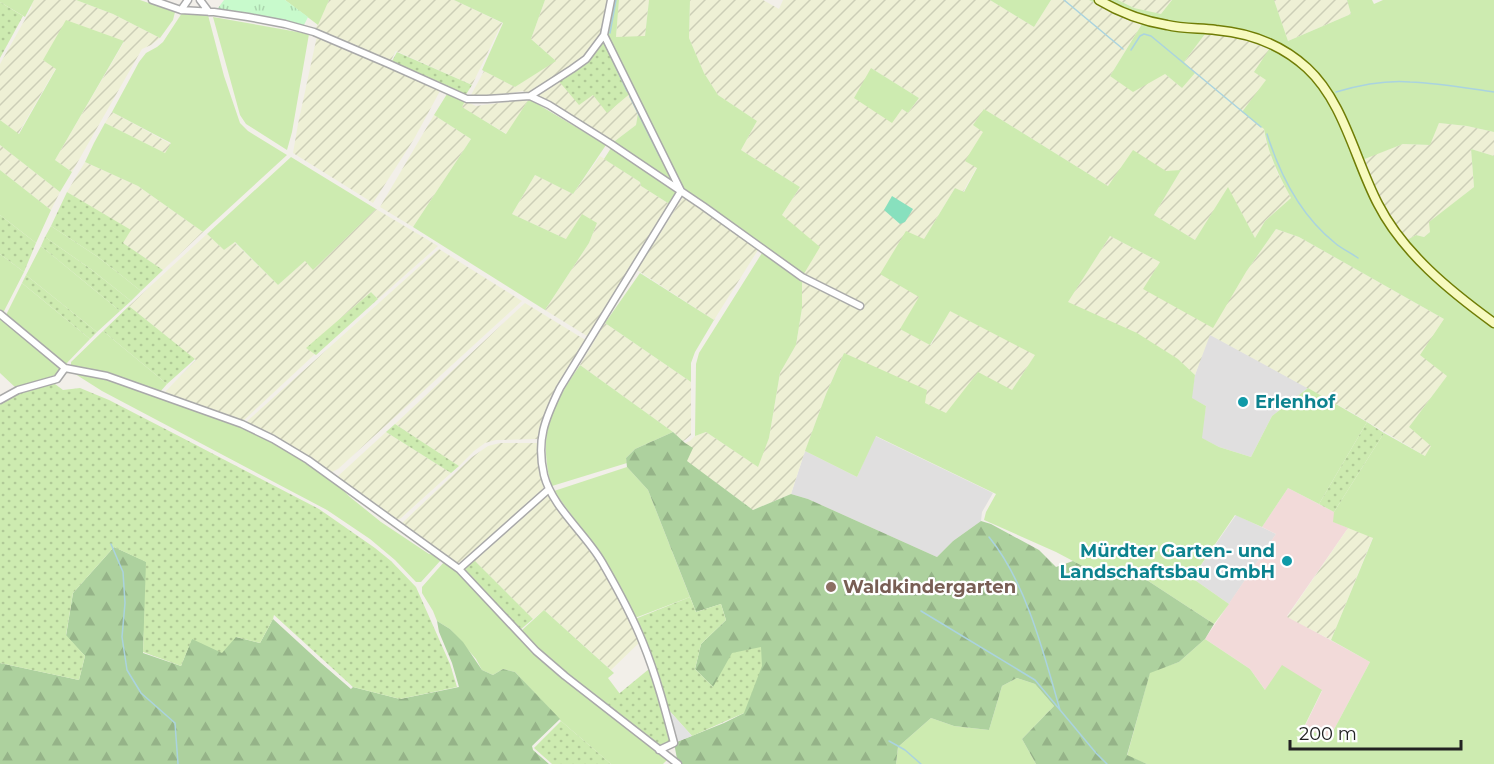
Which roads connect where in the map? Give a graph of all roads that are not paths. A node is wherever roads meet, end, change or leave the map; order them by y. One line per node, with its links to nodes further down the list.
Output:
1 (152, 0): 6 (street)
2 (188, 0): 6 (street)
3 (200, 0): 7 (street)
4 (611, 0): 8 (street)
5 (1099, 0): 13 (street)
6 (181, 10): 7 (street)
7 (209, 12): 9 (street)
8 (604, 35): 9 (street); 10 (street)
9 (530, 96): 10 (street)
10 (681, 191): 11 (street); 16 (street)
11 (860, 306)
12 (0, 314): 14 (street)
13 (1494, 323)
14 (65, 368): 15 (street); 17 (street)
15 (0, 400)
16 (549, 489): 17 (street); 18 (street)
17 (459, 569): 18 (street)
18 (659, 750): 19 (street)
19 (678, 764)

